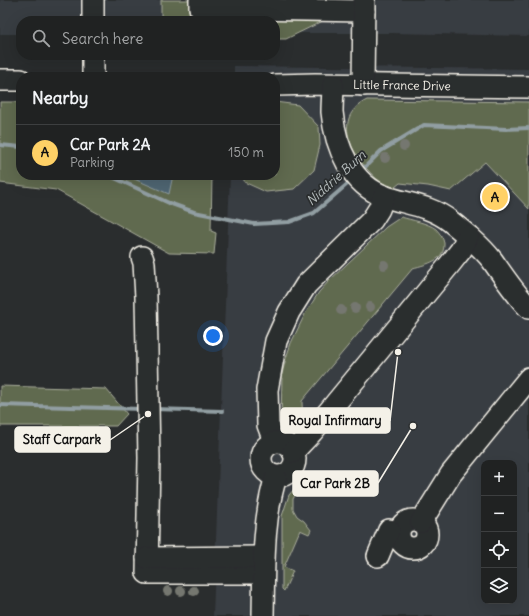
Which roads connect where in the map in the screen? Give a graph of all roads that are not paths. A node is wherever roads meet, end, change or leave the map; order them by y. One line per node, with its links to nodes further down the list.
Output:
1 (93, 0): 4 (street)
2 (200, 0): 3 (street)
3 (364, 6): 11 (street)
4 (93, 16)
5 (93, 60): 6 (street)
6 (93, 72)
7 (0, 80): 8 (street)
8 (16, 80)
9 (334, 84): 10 (street, Little France Drive); 11 (street, Little France Drive); 13 (street)
10 (280, 85)
11 (363, 85): 12 (street, Little France Drive)
12 (529, 87)
13 (376, 192): 14 (street); 18 (street)
14 (468, 236): 16 (street); 19 (street)
15 (142, 257): 24 (street)
16 (529, 308)
17 (529, 378): 21 (street)
18 (274, 442): 19 (street); 20 (street)
19 (294, 452): 20 (street)
20 (276, 477): 24 (street)
21 (421, 522)
22 (389, 530): 23 (street)
23 (378, 556)
24 (263, 565): 25 (street)
25 (262, 616)

